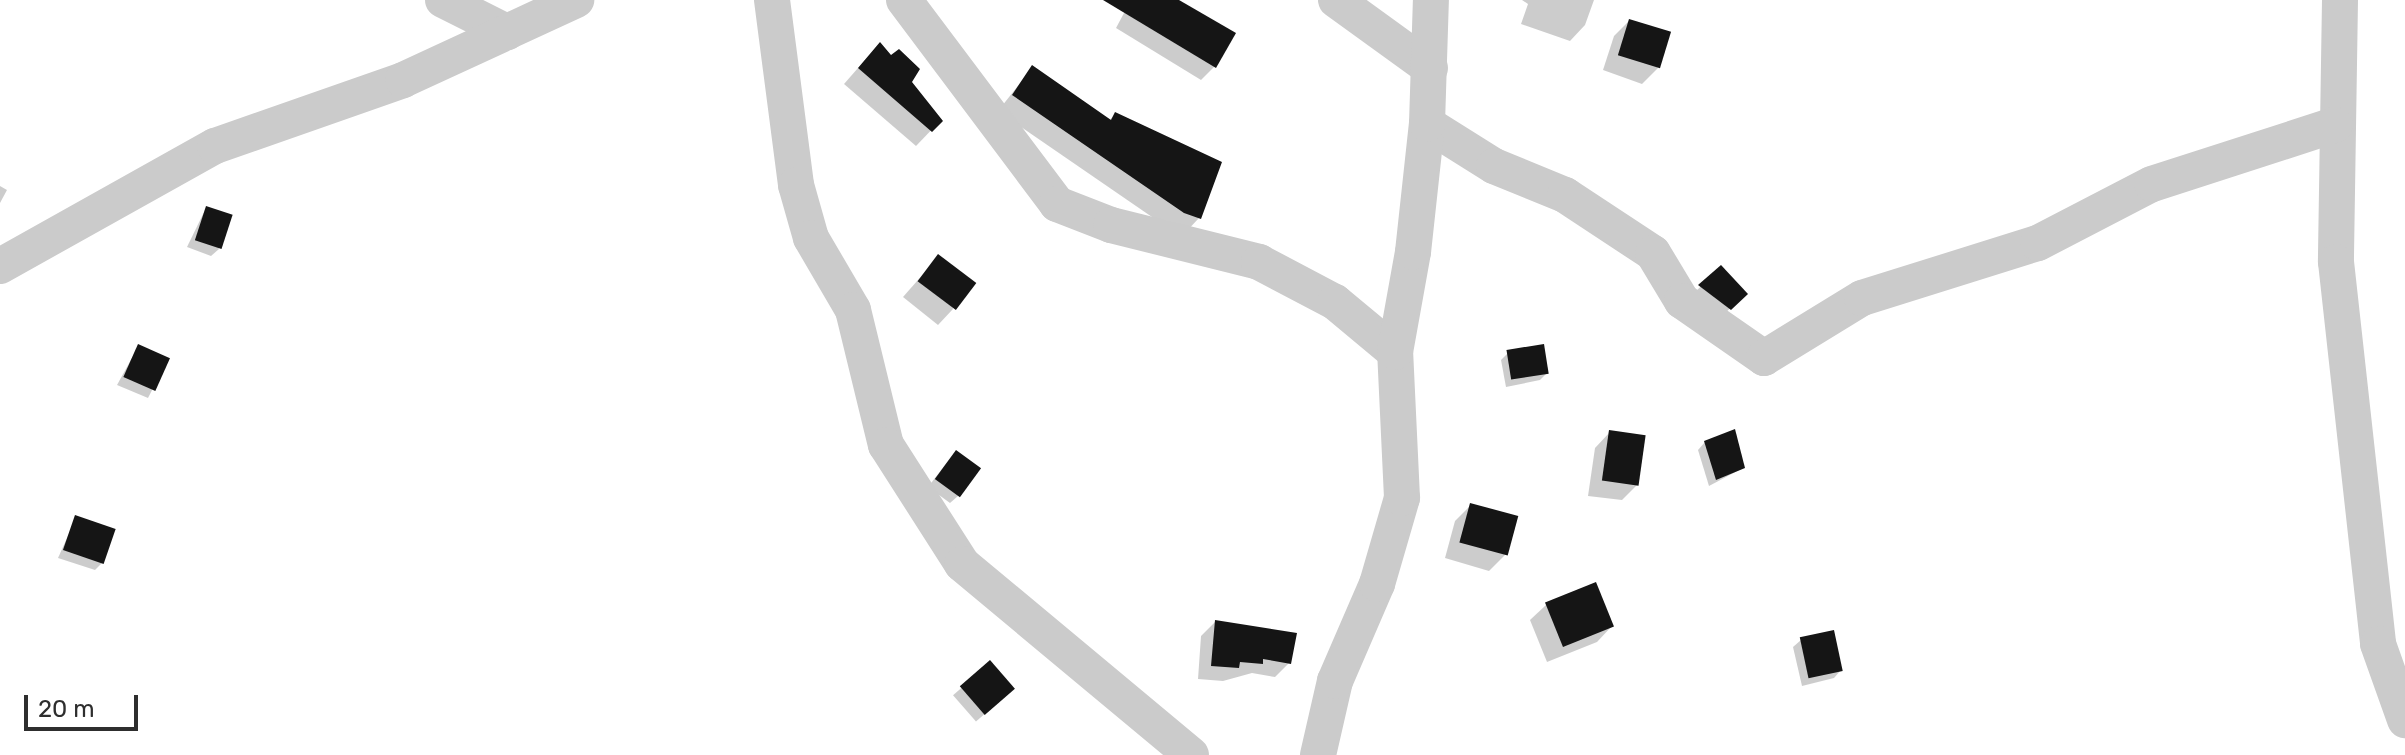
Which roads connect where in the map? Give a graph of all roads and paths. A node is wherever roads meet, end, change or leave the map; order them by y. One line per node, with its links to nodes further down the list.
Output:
1 (443, 0): 8 (street)
2 (576, 0): 8 (street)
3 (772, 0): 15 (street)
4 (904, 0): 13 (street)
5 (1336, 0): 9 (street)
6 (1431, 0): 9 (street)
7 (2340, 0): 11 (street)
8 (507, 32): 12 (street)
9 (1430, 68): 10 (street)
10 (1427, 124): 11 (street); 13 (street)
11 (2335, 125): 14 (street)
12 (0, 266)
13 (1395, 352): 16 (street)
14 (2405, 720)
15 (1191, 755)
16 (1318, 755)

